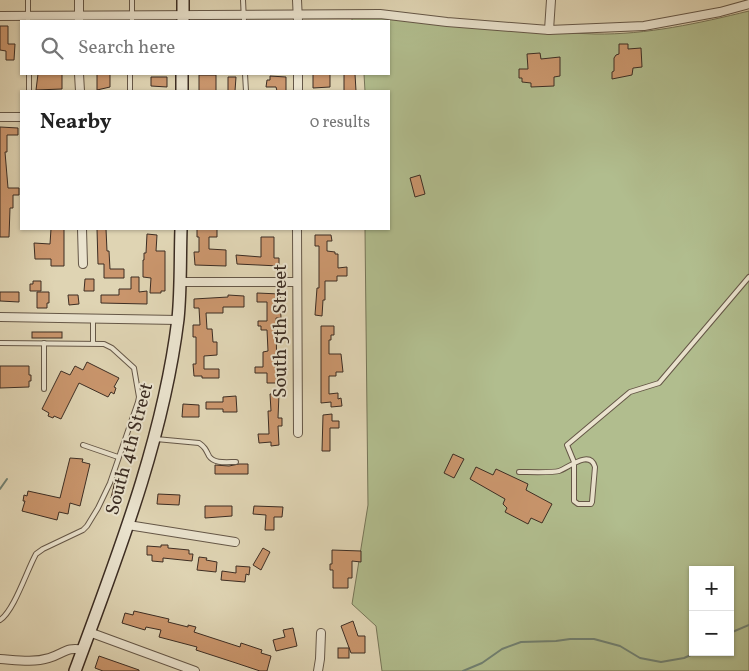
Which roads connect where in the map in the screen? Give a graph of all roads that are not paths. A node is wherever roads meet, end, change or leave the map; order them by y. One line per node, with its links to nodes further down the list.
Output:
1 (28, 0): 11 (lane)
2 (79, 0): 12 (street)
3 (132, 0): 13 (lane)
4 (183, 0): 14 (main road)
5 (244, 0): 10 (lane)
6 (297, 0): 15 (street)
7 (551, 0): 16 (street)
8 (749, 4): 16 (street)
9 (0, 16): 11 (street)
10 (244, 17): 14 (street); 15 (street)
11 (28, 18): 12 (street)
12 (79, 18): 13 (street)
13 (132, 18): 14 (street)
14 (183, 18)
15 (298, 18): 16 (street)
16 (549, 30)
17 (29, 75): 23 (lane)
18 (80, 75): 24 (street)
19 (130, 75): 25 (lane)
20 (182, 75): 26 (main road)
21 (246, 75): 27 (lane)
22 (298, 75): 28 (street)
23 (29, 90)
24 (80, 90)
25 (130, 90)
26 (182, 90)
27 (246, 90)
28 (298, 90)
29 (0, 117): 30 (street)
30 (20, 117)
31 (82, 230): 34 (street)
32 (180, 230): 36 (main road, South 4th Street)
33 (297, 230): 37 (street, South 5th Street)
34 (83, 264)
35 (749, 277): 50 (lane)
36 (180, 282): 37 (street); 40 (main road, South 4th Street)
37 (297, 282): 45 (street, South 5th Street)
38 (0, 317): 39 (street)
39 (93, 319): 40 (street); 43 (lane)
40 (178, 320): 46 (main road, South 4th Street)
41 (0, 343): 42 (lane)
42 (44, 343): 43 (lane); 44 (lane)
43 (93, 344): 48 (lane)
44 (44, 388)
45 (298, 433)
46 (154, 438): 49 (lane); 52 (main road, South 4th Street)
47 (83, 445): 48 (lane)
48 (118, 457): 54 (lane)
49 (236, 462)
50 (574, 462): 50 (lane); 51 (lane)
51 (519, 472)
52 (128, 525): 53 (street); 55 (main road, South 4th Street)
53 (235, 542)
54 (0, 620)
55 (89, 632): 57 (main road, South 4th Street); 60 (street)
56 (320, 633): 61 (street)
57 (83, 650): 58 (street); 59 (main road, South 4th Street)
58 (0, 659)
59 (75, 671)
60 (196, 671)
61 (318, 671)

